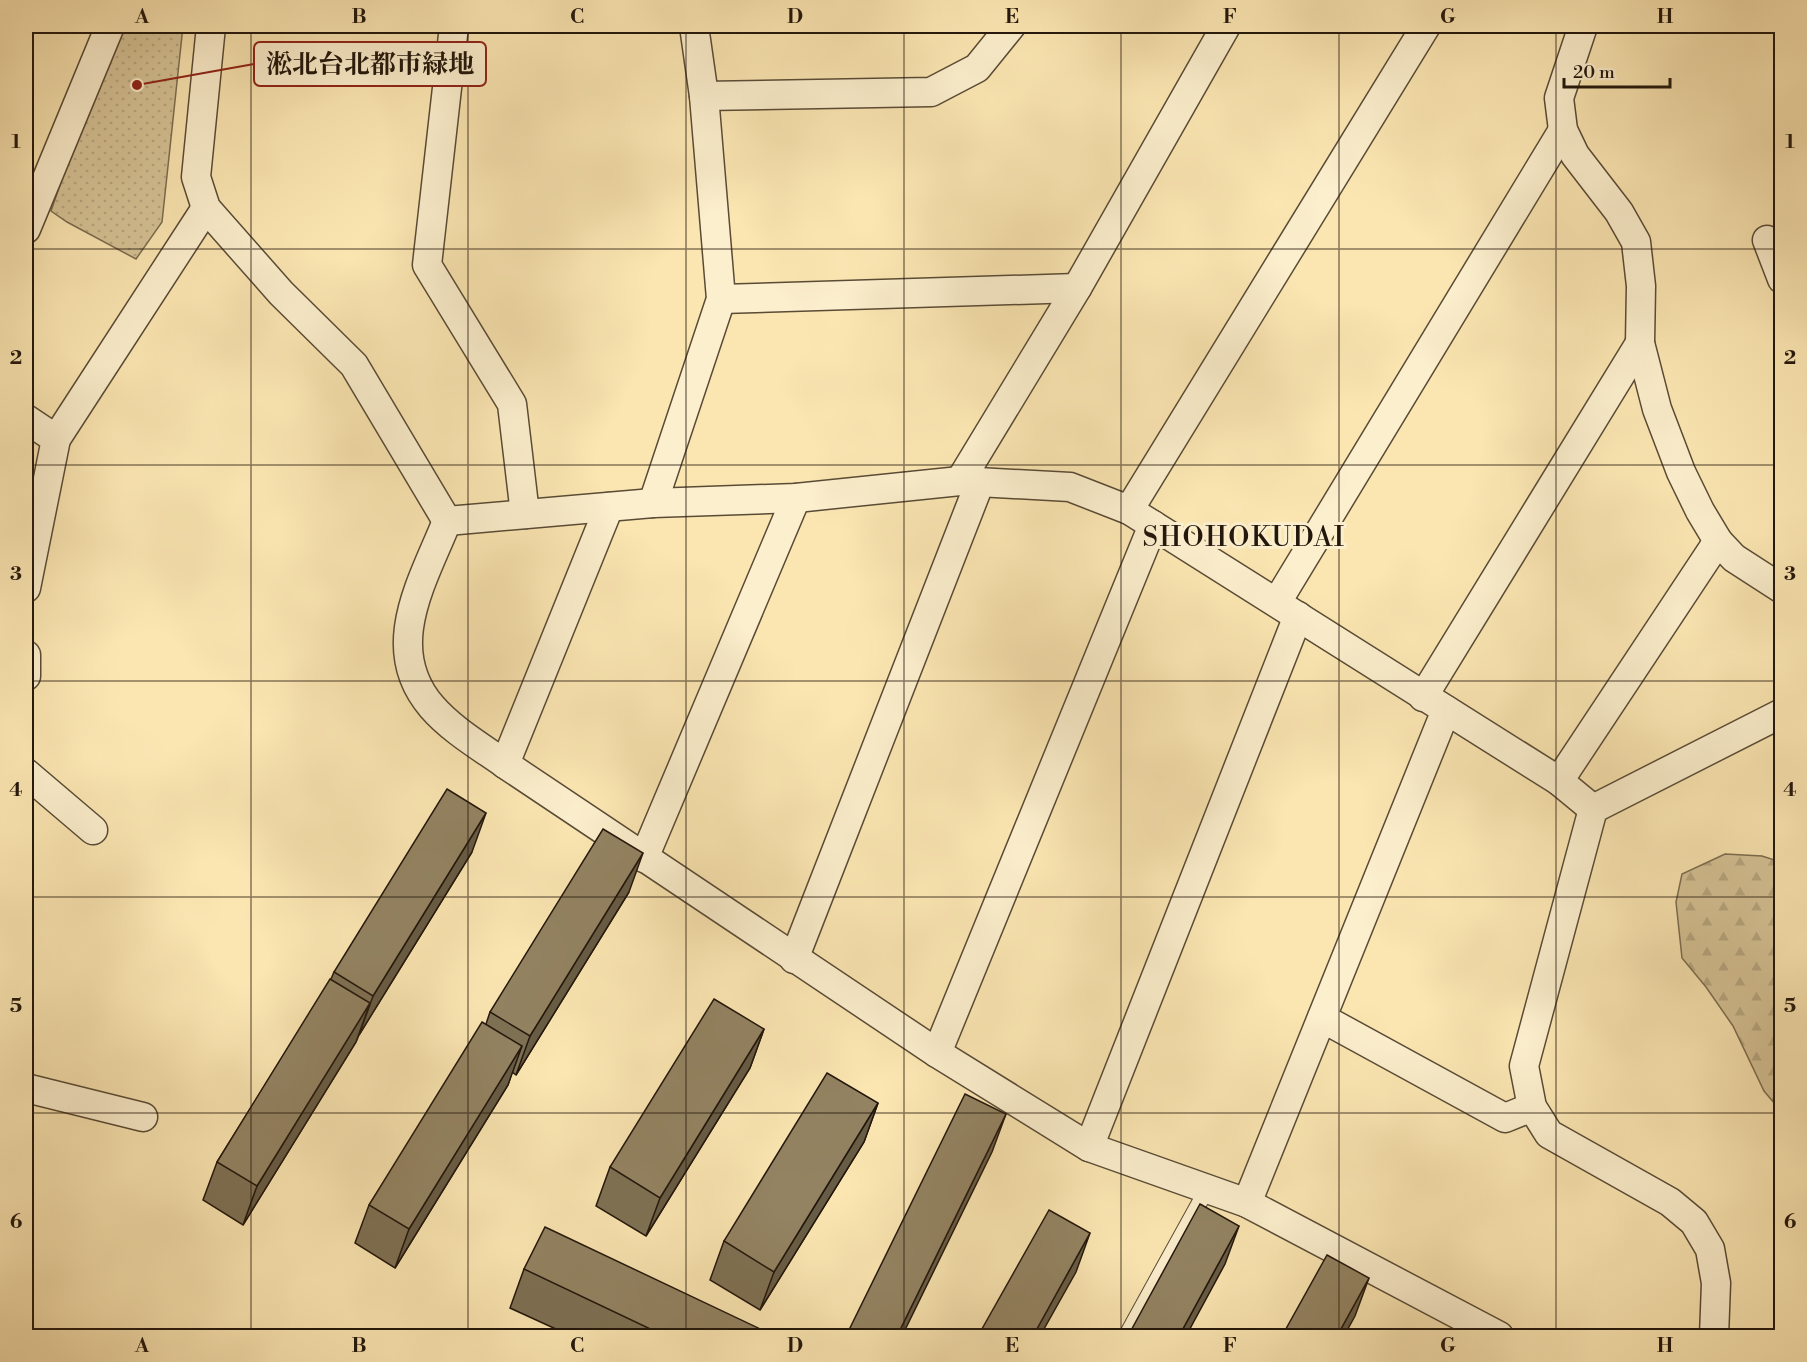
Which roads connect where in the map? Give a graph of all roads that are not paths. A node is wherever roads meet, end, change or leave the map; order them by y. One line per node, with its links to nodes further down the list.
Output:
1 (110, 26): 12 (street)
2 (211, 26): 11 (street)
3 (454, 26): 25 (street)
4 (694, 26): 9 (street)
5 (1011, 26): 9 (street)
6 (1226, 26): 15 (street)
7 (1426, 26): 24 (street)
8 (1583, 26): 10 (street)
9 (704, 96): 16 (street)
10 (1563, 130): 17 (street); 31 (street)
11 (206, 208): 19 (street); 26 (street)
12 (26, 229)
13 (1767, 240): 14 (street)
14 (1782, 279)
15 (1077, 288): 16 (street); 20 (street)
16 (721, 299): 22 (street)
17 (1640, 343): 28 (street); 34 (street)
18 (26, 419): 19 (street)
19 (56, 439): 29 (street)
20 (970, 482): 21 (street); 24 (street); 42 (street)
21 (796, 498): 22 (street); 41 (street)
22 (653, 503): 23 (street)
23 (609, 507): 25 (street); 36 (street)
24 (1129, 510): 27 (street)
25 (525, 514): 26 (street)
26 (447, 521): 36 (street)
27 (1154, 525): 31 (street); 44 (street)
28 (1718, 541): 30 (street); 38 (street)
29 (26, 588)
30 (1782, 590)
31 (1287, 609): 34 (street); 48 (street)
32 (26, 655): 33 (street)
33 (26, 676)
34 (1435, 703): 38 (street); 43 (street)
35 (1782, 713): 39 (street)
36 (505, 764): 41 (street)
37 (26, 773): 40 (street)
38 (1559, 781): 39 (street)
39 (1593, 809): 46 (street)
40 (93, 830)
41 (644, 858): 42 (street)
42 (794, 958): 44 (street)
43 (1322, 1018): 46 (street); 50 (street)
44 (937, 1053): 48 (street)
45 (26, 1088): 47 (street)
46 (1532, 1107): 53 (street)
47 (143, 1118)
48 (1089, 1147): 49 (street)
49 (1207, 1189): 50 (street); 51 (lane)
50 (1247, 1203): 52 (street)
51 (1125, 1336)
52 (1499, 1336)
53 (1714, 1336)

